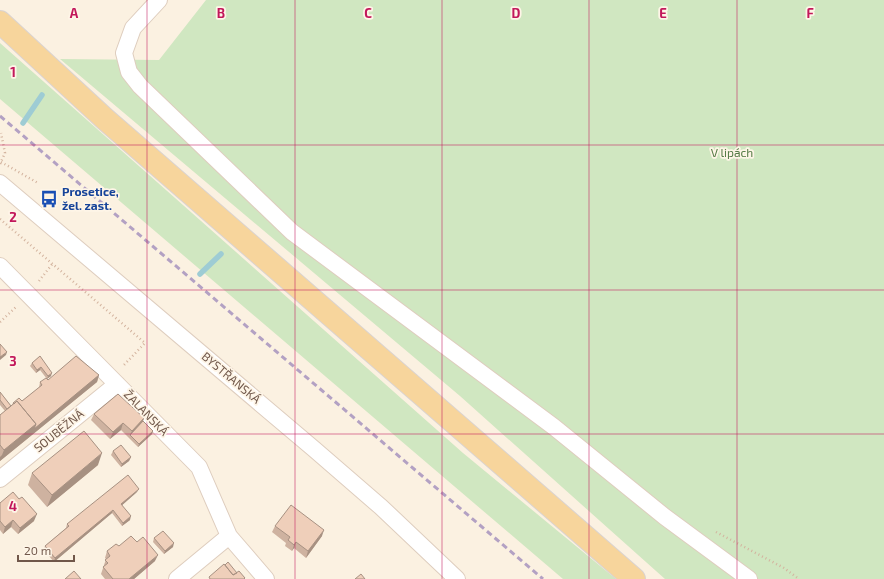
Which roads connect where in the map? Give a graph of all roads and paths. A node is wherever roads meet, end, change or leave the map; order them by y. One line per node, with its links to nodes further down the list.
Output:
1 (159, 0): 20 (street)
2 (0, 22): 19 (main road)
3 (0, 133): 4 (path)
4 (1, 163): 6 (path)
5 (0, 184): 18 (street, BYSTŘANSKÁ)
6 (38, 184)
7 (0, 219): 8 (path)
8 (53, 263): 10 (path); 13 (path)
9 (0, 266): 10 (street, ŽALANSKÁ)
10 (29, 295): 13 (street, ŽALANSKÁ)
11 (4, 319): 12 (path)
12 (0, 322)
13 (115, 381): 14 (street, SOUBĚŽNÁ); 15 (street, ŽALANSKÁ)
14 (0, 479)
15 (229, 536): 16 (street); 17 (street, ŽALANSKÁ)
16 (177, 579)
17 (266, 579)
18 (457, 579)
19 (634, 579)
20 (749, 579)

